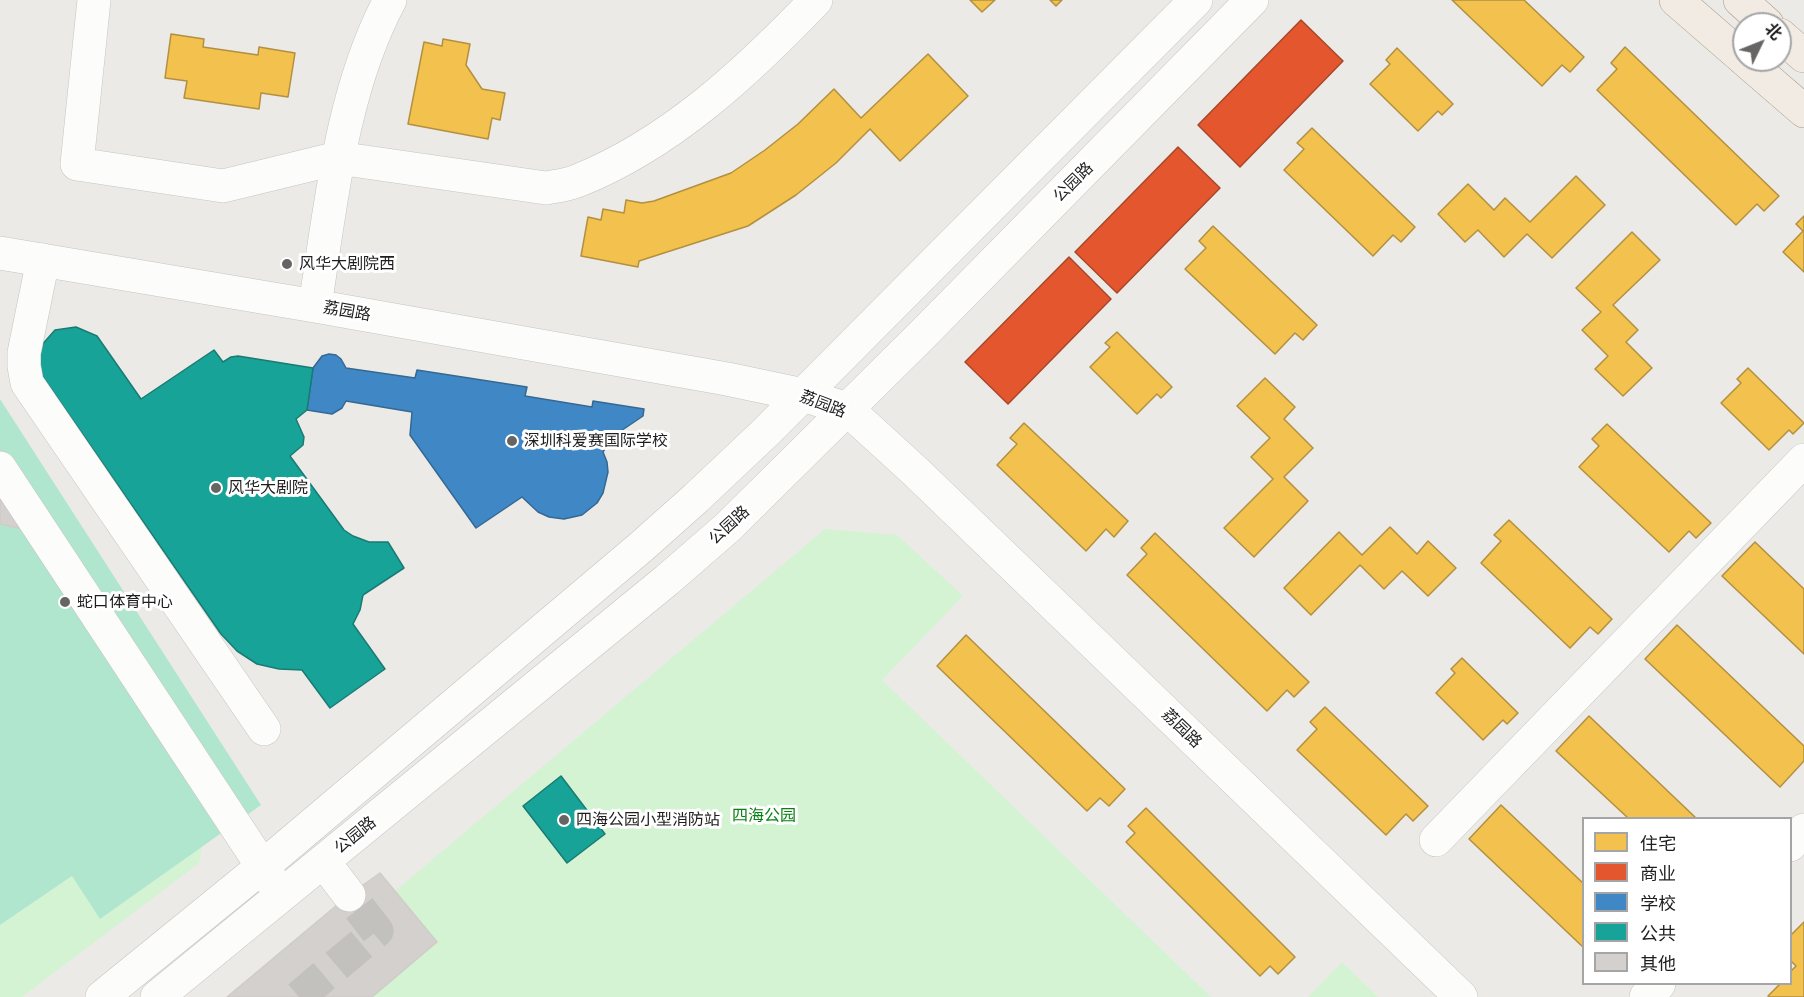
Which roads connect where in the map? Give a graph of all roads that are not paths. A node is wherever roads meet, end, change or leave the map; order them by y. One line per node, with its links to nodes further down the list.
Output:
1 (94, 0): 14 (street)
2 (390, 0): 14 (street)
3 (816, 0): 14 (street)
4 (1196, 0): 19 (street)
5 (1252, 0): 20 (street, 公园路)
6 (1676, 0): 10 (main road)
7 (1740, 0): 8 (main road)
8 (1754, 12)
9 (1792, 46): 11 (main road)
10 (1732, 48)
11 (1804, 56)
12 (1760, 72): 13 (main road)
13 (1804, 111)
14 (338, 158): 17 (street)
15 (0, 253): 16 (street, 荔园路)
16 (43, 260): 17 (street, 荔园路); 18 (street)
17 (315, 306): 19 (street, 荔园路)
18 (14, 336): 23 (street)
19 (803, 394): 20 (street, 荔园路); 28 (street)
20 (847, 409): 27 (street, 公园路); 34 (street, 荔园路)
21 (1804, 460): 25 (street)
22 (0, 468): 28 (street)
23 (264, 729)
24 (1804, 830): 26 (street)
25 (1436, 840)
26 (1792, 843)
27 (323, 861): 29 (street, 公园路); 30 (street)
28 (262, 867): 29 (street); 32 (street)
29 (281, 895): 33 (street, 公园路)
30 (349, 895)
31 (1658, 985): 35 (street)
32 (102, 997)
33 (157, 997)
34 (1461, 997)
35 (1646, 997)

